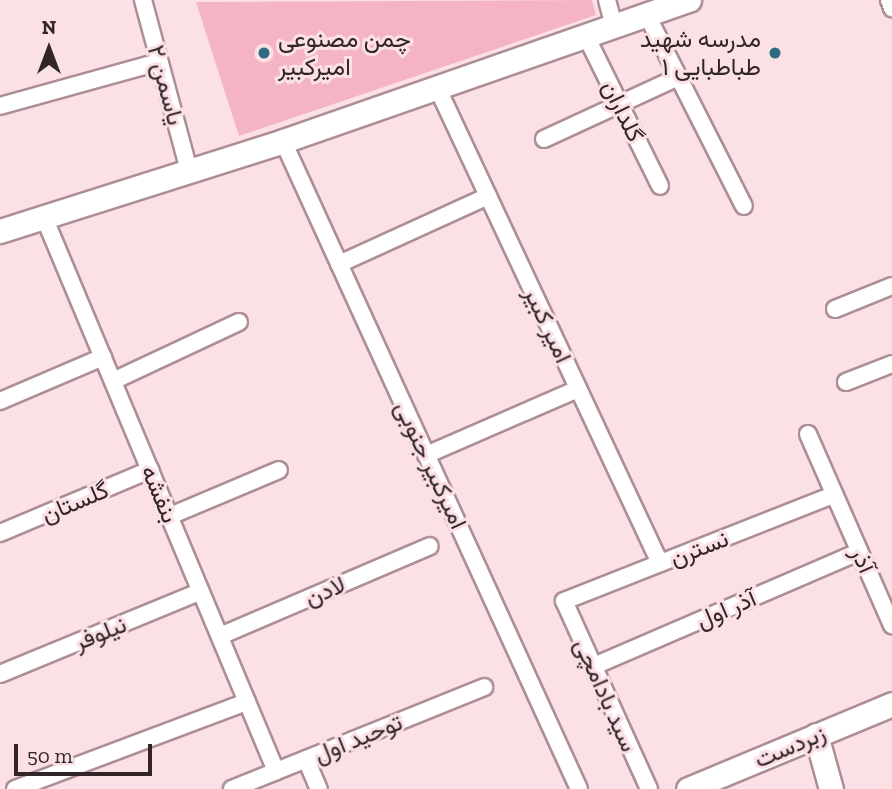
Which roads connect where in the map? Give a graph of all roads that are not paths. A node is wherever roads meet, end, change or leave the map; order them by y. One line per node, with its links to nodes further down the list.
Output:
1 (143, 0): 9 (street, یاسمن ۲)
2 (607, 0): 7 (street)
3 (689, 0): 6 (main road)
4 (889, 0): 5 (street)
5 (892, 8)
6 (647, 15): 7 (main road); 10 (street)
7 (614, 26): 8 (main road)
8 (586, 36): 11 (main road); 12 (street, گلداران)
9 (159, 62): 13 (street); 16 (street, یاسمن ۲)
10 (678, 77): 12 (street); 19 (street)
11 (437, 88): 15 (main road); 18 (street, امیر کبیر)
12 (620, 104): 14 (street); 17 (street, گلداران)
13 (0, 106)
14 (544, 139)
15 (283, 141): 16 (main road); 22 (street, امیرکبیر جنوبی)
16 (189, 171): 20 (main road)
17 (660, 187)
18 (488, 196): 22 (street); 30 (street, امیر کبیر)
19 (744, 206)
20 (44, 216): 21 (main road); 26 (street, بنفشه)
21 (0, 230)
22 (339, 264): 33 (street, امیرکبیر جنوبی)
23 (892, 286): 24 (street)
24 (835, 309)
25 (239, 322): 28 (street)
26 (103, 357): 28 (street, بنفشه); 31 (street)
27 (892, 364): 29 (street)
28 (113, 381): 34 (street, بنفشه)
29 (846, 382)
30 (578, 389): 33 (street); 41 (street, امیر کبیر)
31 (0, 401)
32 (808, 435): 36 (street, آذر)
33 (426, 455): 57 (street, امیرکبیر جنوبی)
34 (150, 470): 37 (street, بنفشه); 38 (street, گلستان)
35 (279, 470): 37 (street)
36 (834, 495): 40 (street, آذر); 41 (street, نسترن)
37 (170, 516): 42 (street, بنفشه)
38 (0, 533)
39 (430, 546): 45 (street, لادن)
40 (859, 552): 44 (street, آذر); 46 (street, آذر اول)
41 (660, 563): 43 (street, نسترن)
42 (201, 592): 45 (street, بنفشه); 47 (street, نیلوفر)
43 (564, 601): 46 (street, سید بادامچی)
44 (892, 625)
45 (220, 636): 49 (street, بنفشه)
46 (594, 666): 58 (street, سید بادامچی)
47 (0, 674)
48 (484, 687): 52 (street, توحید اول)
49 (247, 702): 53 (street, بنفشه); 54 (street)
50 (892, 704): 51 (main road, زبردست)
51 (817, 735): 59 (main road, زبردست); 60 (main road)
52 (306, 759): 53 (street, توحید اول); 56 (street)
53 (276, 771): 55 (street, توحید اول)
54 (15, 789)
55 (232, 789)
56 (318, 789)
57 (579, 789)
58 (649, 789)
59 (688, 789)
60 (831, 789)

